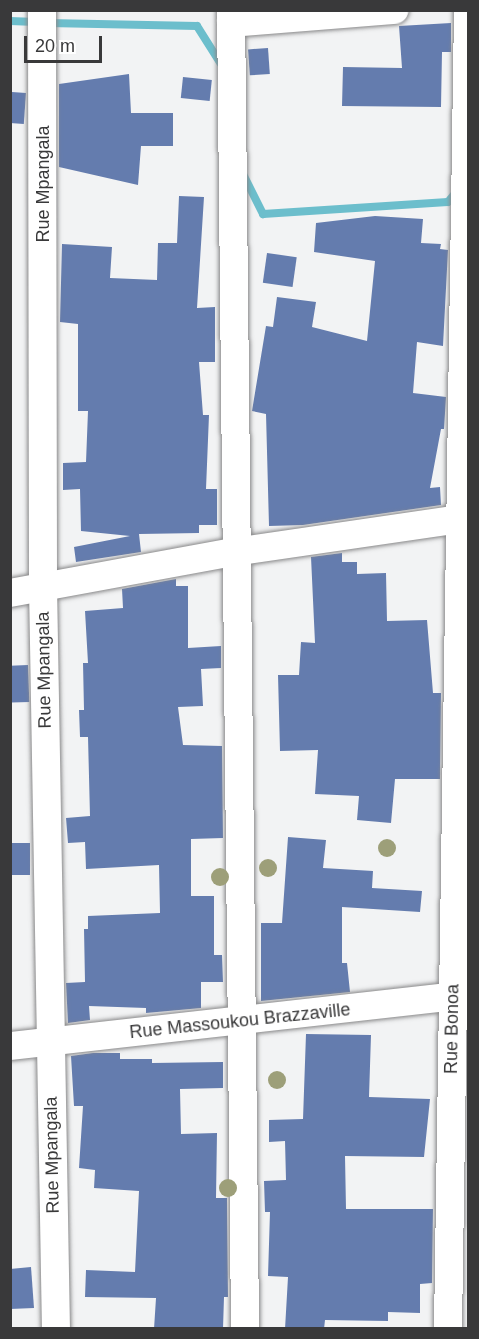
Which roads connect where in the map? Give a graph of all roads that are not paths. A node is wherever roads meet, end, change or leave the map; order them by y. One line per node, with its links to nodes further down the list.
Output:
1 (42, 10): 8 (street, Rue Mpangala)
2 (394, 10): 4 (street)
3 (468, 10): 5 (street, Rue Bonoa)
4 (231, 17): 7 (street)
5 (467, 113): 6 (street, Rue Bonoa)
6 (464, 519): 7 (street); 10 (street, Rue Bonoa)
7 (234, 552): 8 (street); 11 (street)
8 (43, 586): 9 (street); 12 (street, Rue Mpangala)
9 (10, 593)
10 (460, 996): 11 (street, Rue Massoukou Brazzaville); 16 (street, Rue Bonoa)
11 (240, 1022): 12 (street, Rue Massoukou Brazzaville); 15 (street)
12 (50, 1041): 13 (street, Rue Massoukou Brazzaville); 14 (street, Rue Mpangala)
13 (10, 1046)
14 (56, 1329)
15 (245, 1329)
16 (448, 1329)

